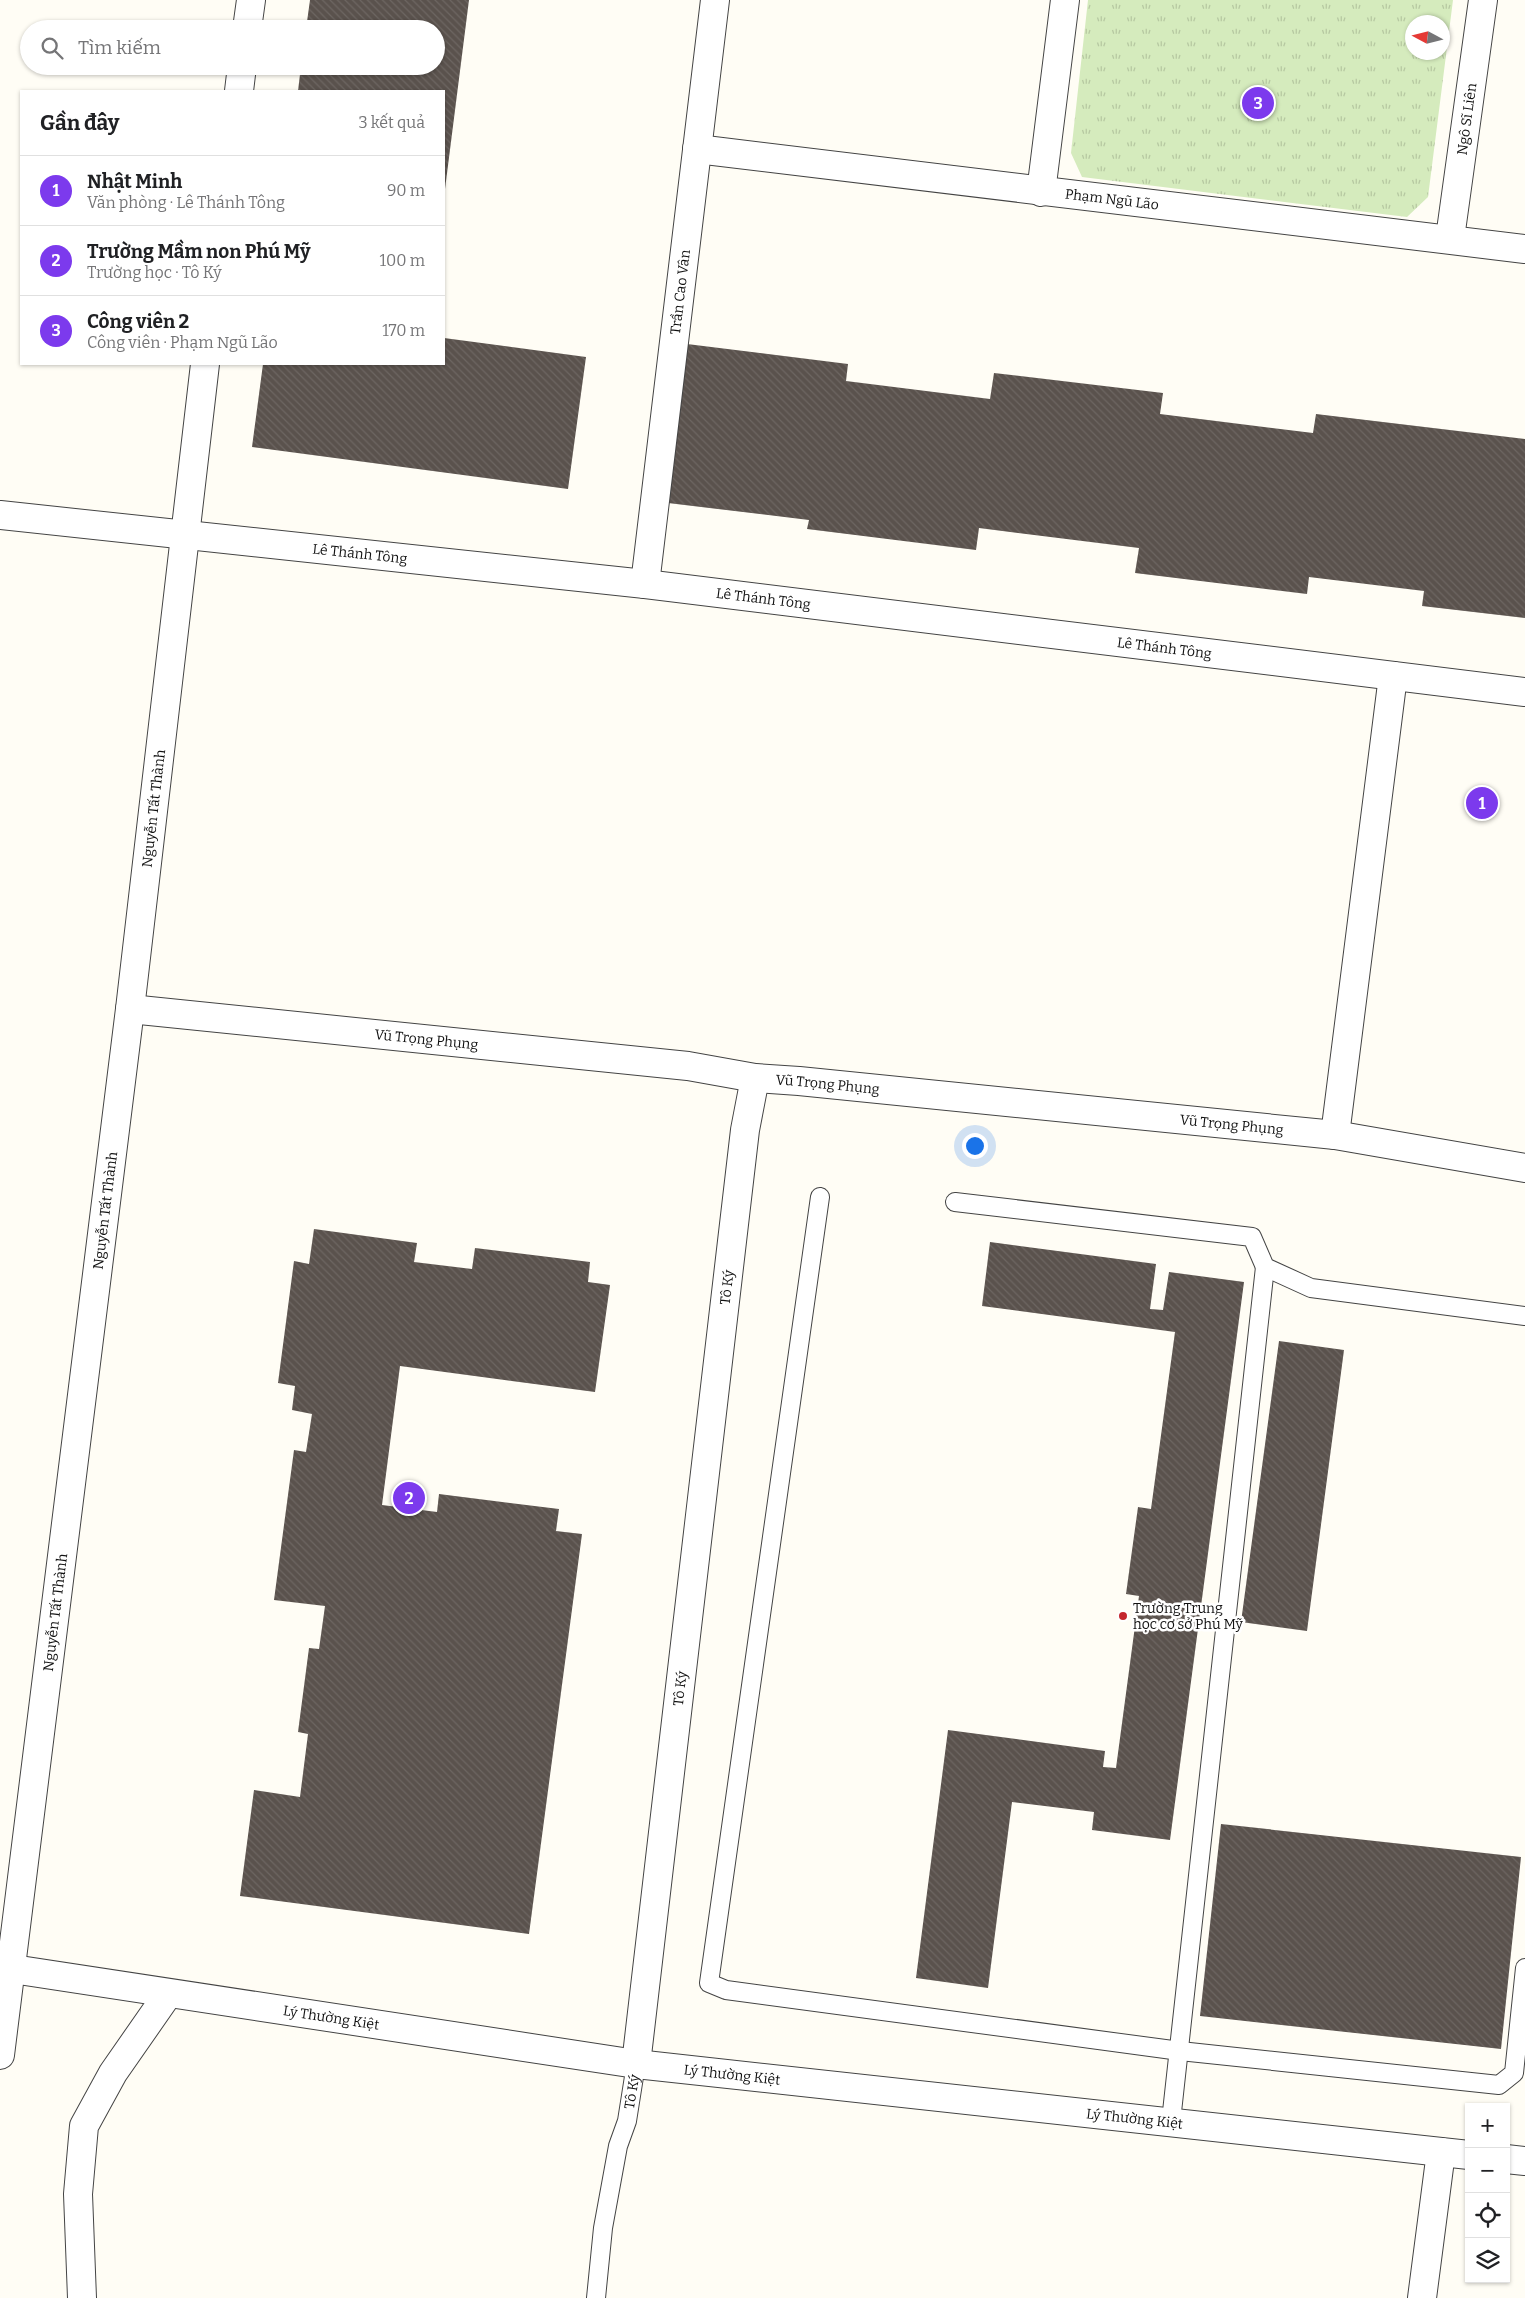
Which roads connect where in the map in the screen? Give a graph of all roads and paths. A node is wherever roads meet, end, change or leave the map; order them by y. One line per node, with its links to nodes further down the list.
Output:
1 (251, 0): 5 (street)
2 (715, 0): 8 (street, Trần Cao Vân)
3 (1065, 0): 9 (street)
4 (1483, 0): 10 (street, Ngô Sĩ Liên)
5 (248, 20)
6 (241, 75): 7 (street)
7 (239, 90)
8 (697, 149): 9 (street, Phạm Ngũ Lão); 15 (street, Trần Cao Vân)
9 (1041, 192): 10 (street, Phạm Ngũ Lão)
10 (1450, 238): 11 (street, Phạm Ngũ Lão)
11 (1525, 248)
12 (206, 365): 14 (street, Nguyễn Tất Thành)
13 (0, 515): 14 (street, Lê Thánh Tông)
14 (184, 536): 15 (street, Lê Thánh Tông); 18 (street, Nguyễn Tất Thành)
15 (644, 584): 16 (street, Lê Thánh Tông)
16 (1393, 676): 17 (street, Lê Thánh Tông); 20 (street)
17 (1525, 692)
18 (130, 1009): 19 (street, Vũ Trọng Phụng); 26 (street, Nguyễn Tất Thành)
19 (754, 1078): 20 (street, Vũ Trọng Phụng); 31 (street, Tô Ký)
20 (1335, 1135): 21 (street, Vũ Trọng Phụng)
21 (1525, 1168)
22 (820, 1197): 29 (lane)
23 (955, 1202): 24 (lane)
24 (1265, 1267): 25 (lane); 29 (lane)
25 (1525, 1316)
26 (6, 1968): 28 (street, Lý Thường Kiệt); 30 (street, Nguyễn Tất Thành)
27 (1525, 1968): 29 (lane)
28 (168, 1994): 31 (street, Lý Thường Kiệt); 37 (street)
29 (1180, 2051): 32 (lane)
30 (0, 2055)
31 (636, 2064): 32 (street, Lý Thường Kiệt); 38 (lane, Tô Ký)
32 (1171, 2121): 33 (street, Lý Thường Kiệt)
33 (1441, 2152): 34 (street, Lý Thường Kiệt); 39 (street)
34 (1465, 2155)
35 (1510, 2159): 36 (street)
36 (1525, 2161)
37 (82, 2298)
38 (596, 2298)
39 (1422, 2298)

